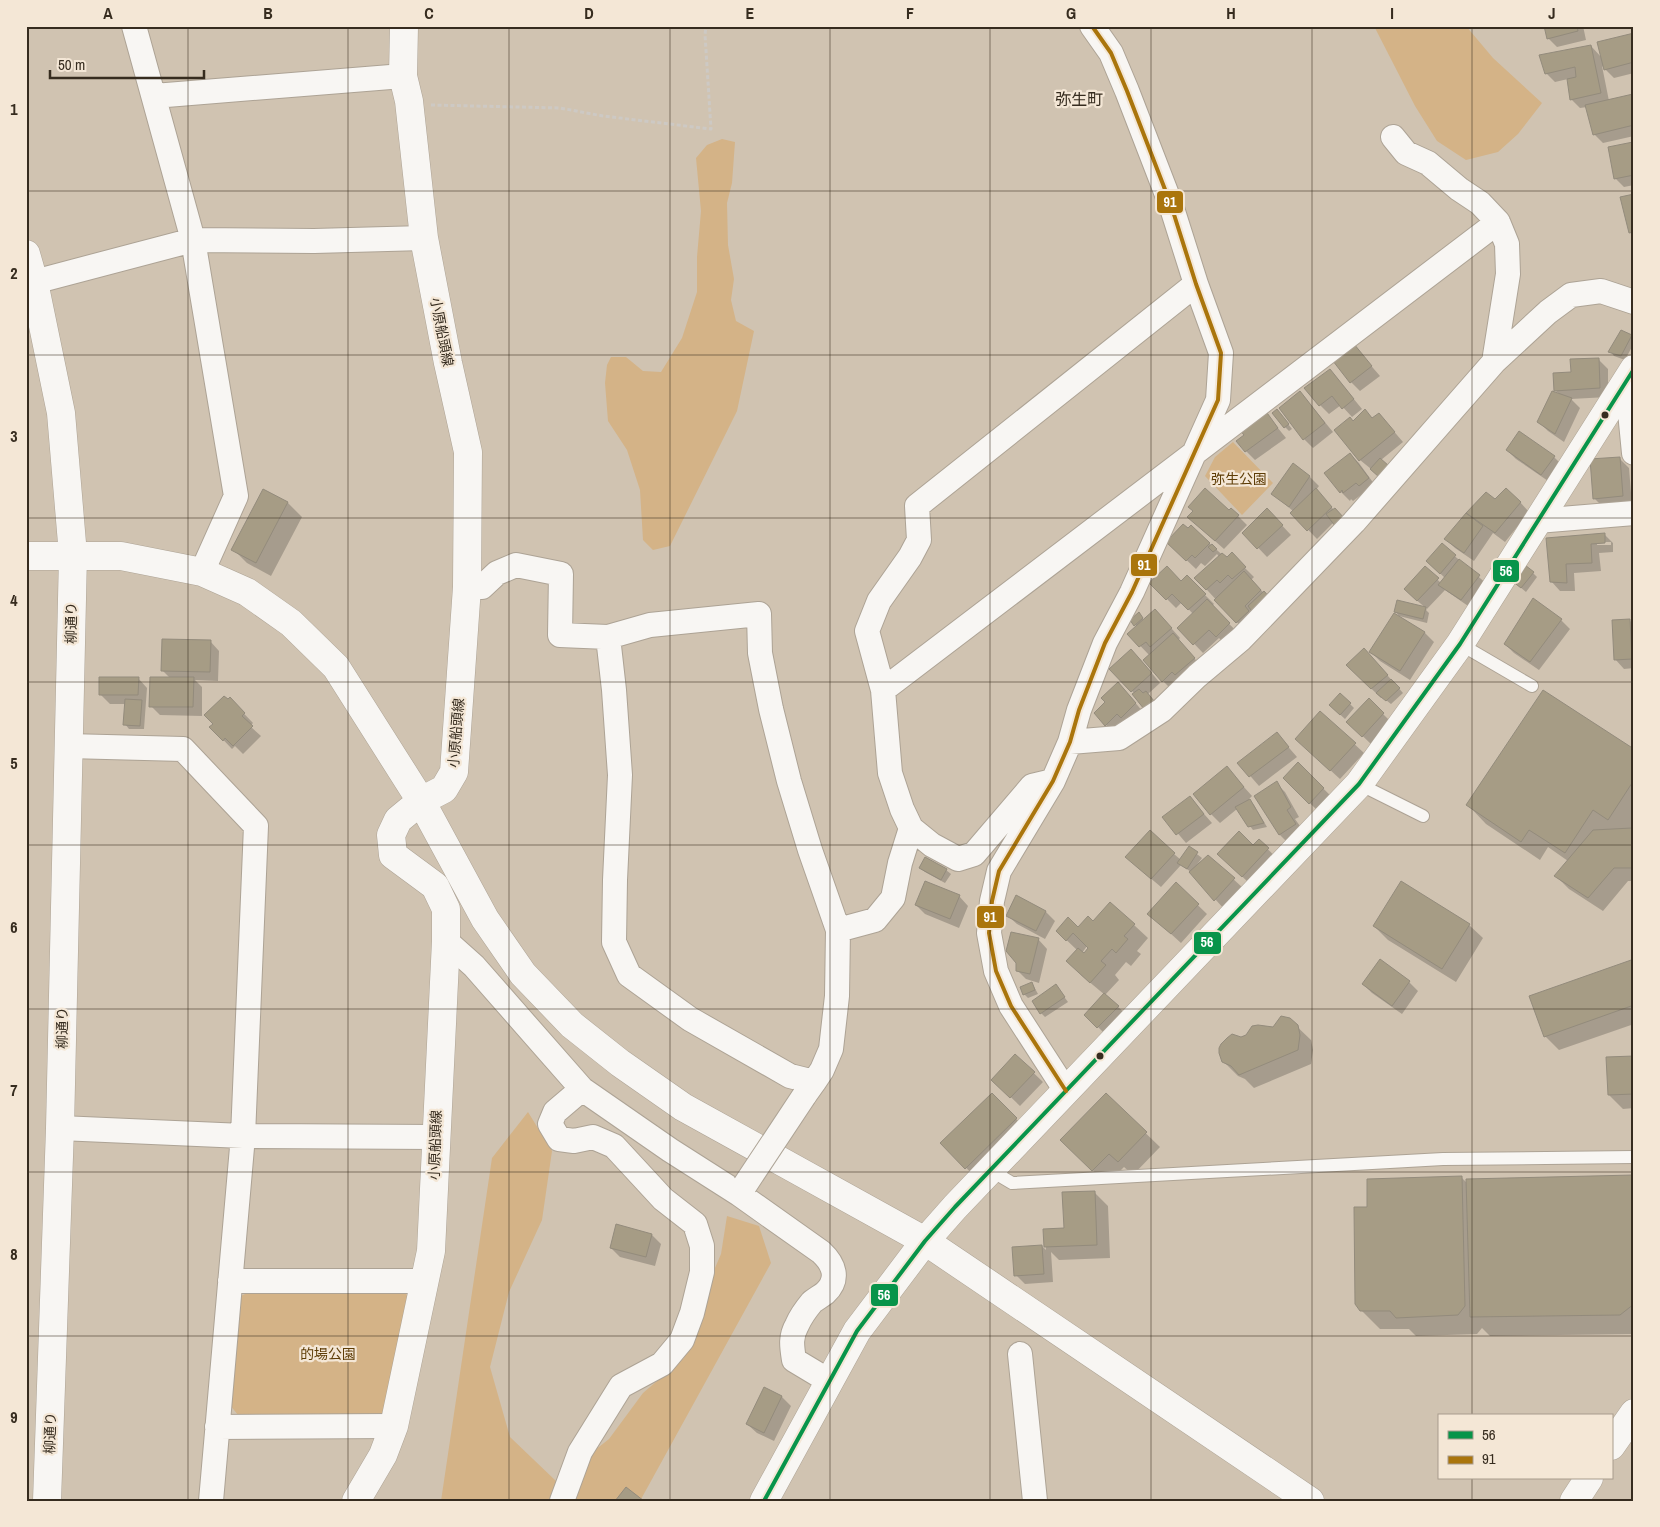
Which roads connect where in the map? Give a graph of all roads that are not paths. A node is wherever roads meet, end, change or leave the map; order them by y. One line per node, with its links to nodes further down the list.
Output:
1 (134, 26): 5 (street)
2 (404, 26): 4 (street, 小原船頭線)
3 (1092, 26): 12 (street)
4 (406, 89): 5 (street); 8 (street, 小原船頭線)
5 (154, 96): 9 (street)
6 (1393, 137): 7 (street)
7 (1498, 222): 14 (street); 16 (street)
8 (424, 238): 9 (street); 23 (street, 小原船頭線)
9 (193, 240): 11 (street); 22 (street)
10 (26, 254): 11 (street, 柳通り)
11 (34, 282): 20 (street, 柳通り)
12 (1196, 284): 16 (street); 27 (street)
13 (1634, 302): 14 (street)
14 (1494, 362): 28 (street)
15 (1630, 375): 17 (street); 19 (street)
16 (1194, 452): 27 (street); 28 (street)
17 (1634, 453)
18 (1634, 513): 19 (street)
19 (1537, 521): 25 (street)
20 (73, 555): 21 (street); 22 (street); 29 (street, 柳通り)
21 (33, 556)
22 (202, 572): 32 (street)
23 (467, 587): 24 (street); 32 (street, 小原船頭線)
24 (608, 636): 35 (street); 38 (street)
25 (1460, 644): 26 (lane); 31 (street)
26 (1532, 686)
27 (883, 690): 34 (street)
28 (1070, 742): 30 (street)
29 (68, 746): 40 (street, 柳通り); 41 (street)
30 (1053, 781): 34 (street); 39 (street)
31 (1359, 784): 33 (lane); 39 (street)
32 (421, 801): 36 (street, 小原船頭線); 46 (street)
33 (1423, 816)
34 (911, 828): 35 (street)
35 (838, 930): 38 (street)
36 (446, 941): 37 (street); 42 (street, 小原船頭線)
37 (582, 1089): 45 (street); 59 (street)
38 (809, 1089): 45 (street, bridge)
39 (1066, 1091): 44 (street)
40 (60, 1128): 41 (street); 56 (street, 柳通り)
41 (243, 1136): 42 (street); 47 (street)
42 (436, 1137): 48 (street, 小原船頭線)
43 (1634, 1157): 44 (lane)
44 (990, 1170): 46 (street)
45 (742, 1190): 50 (street)
46 (925, 1241): 50 (street); 62 (street)
47 (230, 1281): 48 (street); 53 (street)
48 (424, 1281): 52 (street, 小原船頭線)
49 (1020, 1354): 61 (street)
50 (829, 1381): 60 (street)
51 (1634, 1413): 54 (street)
52 (394, 1426): 53 (street); 58 (street, 小原船頭線)
53 (217, 1427): 57 (street)
54 (1612, 1445)
55 (1588, 1480): 63 (street)
56 (48, 1501)
57 (211, 1501)
58 (356, 1501)
59 (562, 1501)
60 (764, 1501)
61 (1035, 1501)
62 (1310, 1501)
63 (1574, 1501)

